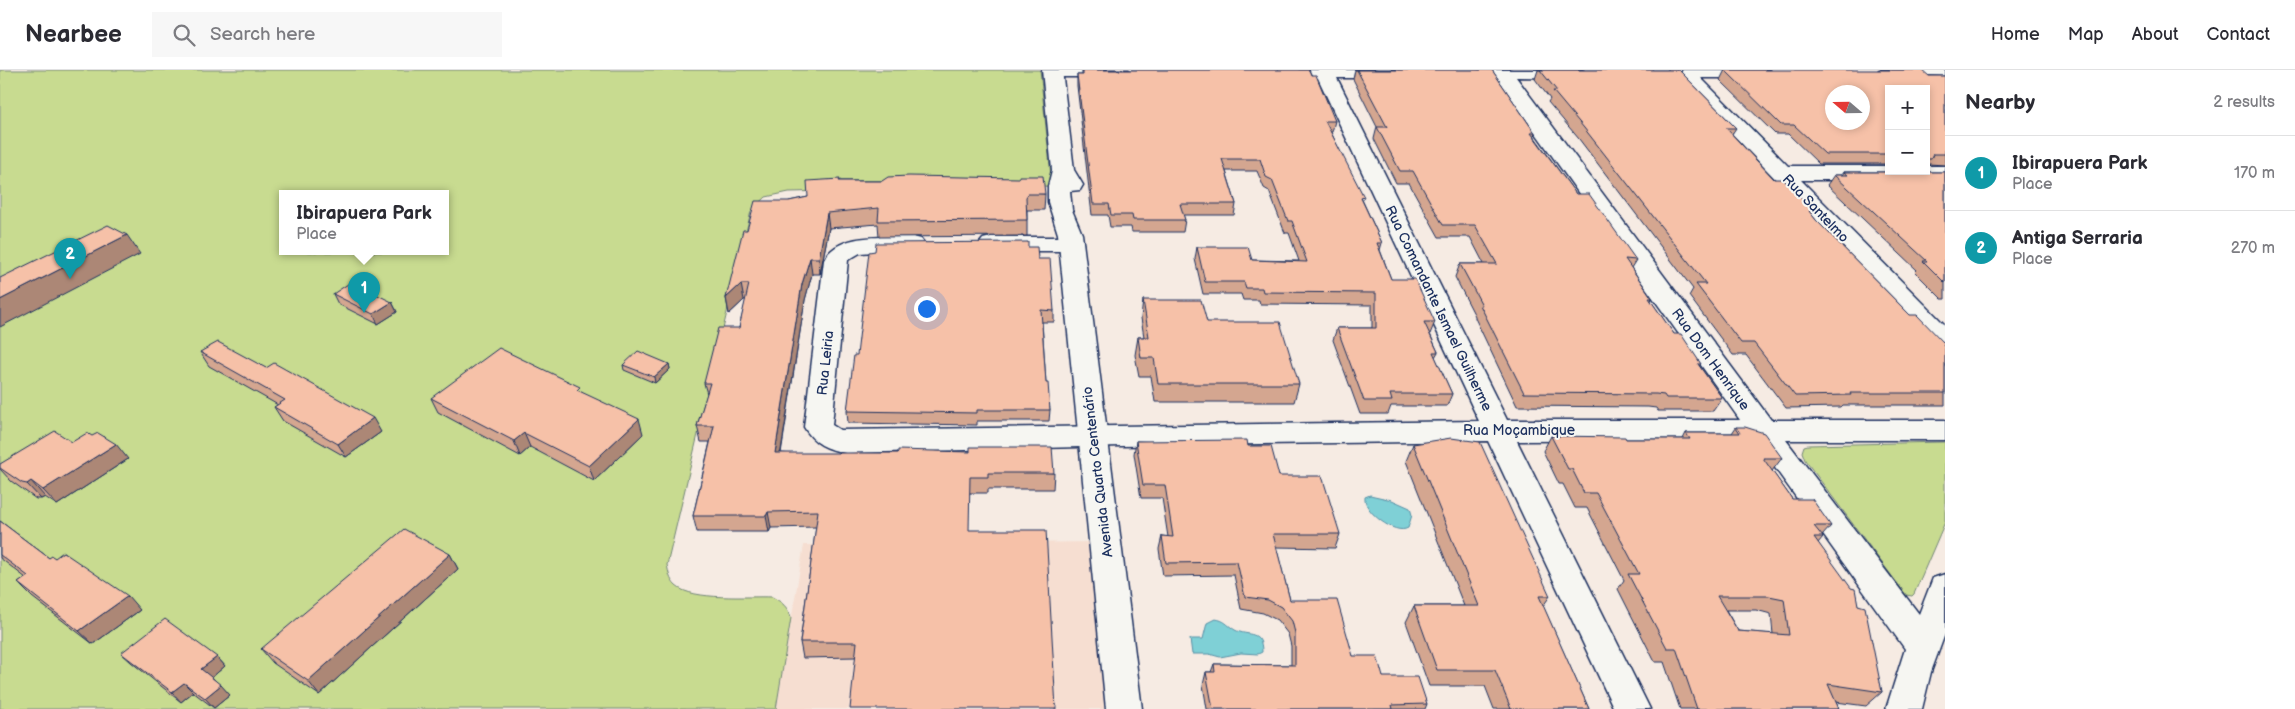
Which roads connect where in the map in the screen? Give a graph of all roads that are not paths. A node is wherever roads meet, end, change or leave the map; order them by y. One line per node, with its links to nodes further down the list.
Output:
1 (1052, 71): 2 (street); 15 (street, Avenida Quarto Centenário)
2 (1140, 71)
3 (1325, 71): 6 (street); 7 (street); 19 (street, Rua Comandante Ismael Guilherme)
4 (1473, 71): 5 (street)
5 (1502, 71): 8 (street); 20 (street, Rua Dom Henrique)
6 (1286, 72)
7 (1414, 72)
8 (1590, 72)
9 (1682, 72): 10 (street); 14 (street, Rua Santelmo)
10 (1778, 72)
11 (1866, 72): 12 (street)
12 (1945, 72)
13 (1945, 172): 14 (street)
14 (1783, 173): 18 (street, Rua Santelmo)
15 (1070, 239): 17 (street); 22 (street, Avenida Quarto Centenário)
16 (934, 244): 22 (street, Rua Leiria)
17 (964, 244)
18 (1945, 340)
19 (1498, 430): 20 (street, Rua Moçambique); 22 (street, Rua Moçambique); 26 (street, Rua Comandante Ismael Guilherme)
20 (1763, 430): 21 (street, Rua Moçambique); 24 (street, Rua Dom Henrique)
21 (1945, 430)
22 (1092, 435): 25 (street, Avenida Quarto Centenário)
23 (1945, 588): 24 (street)
24 (1923, 646): 27 (street)
25 (1124, 709)
26 (1632, 709)
27 (1904, 709)

